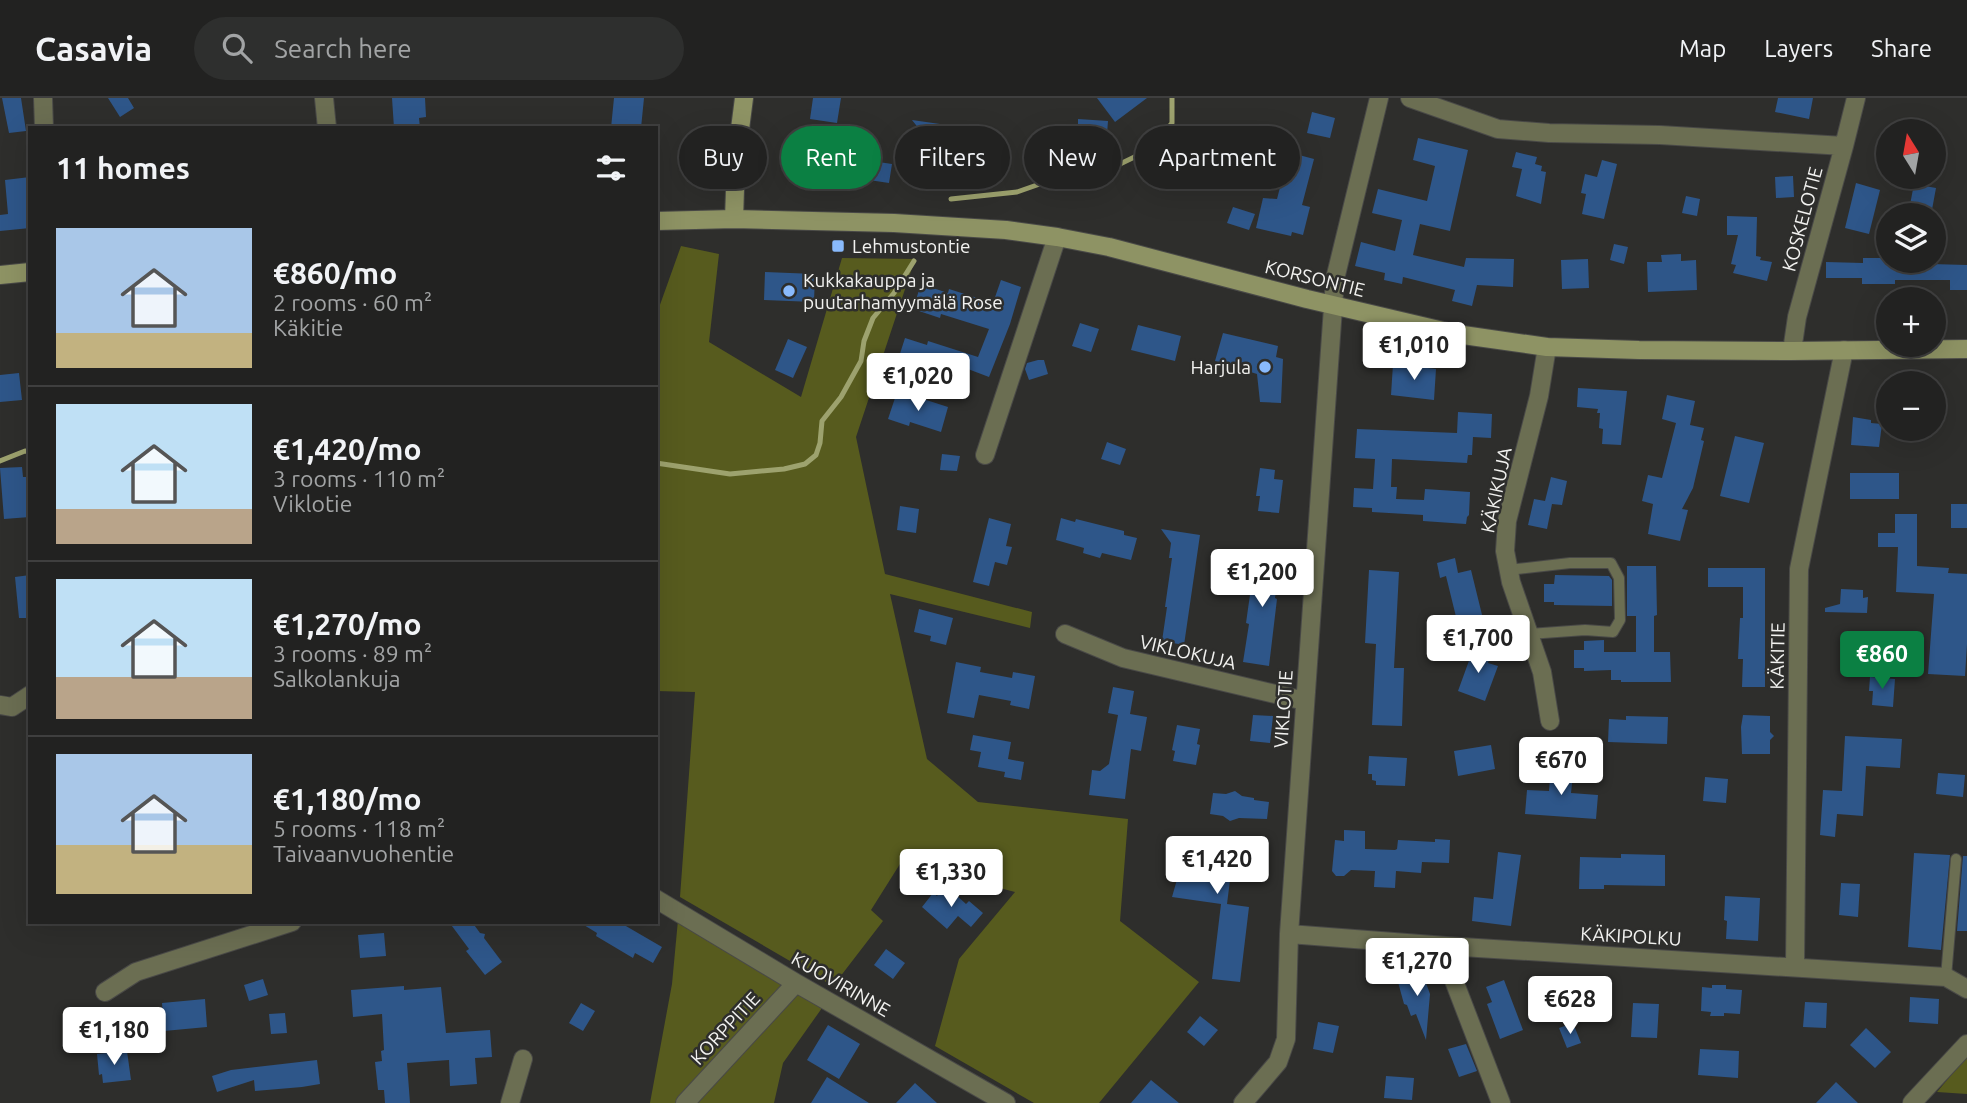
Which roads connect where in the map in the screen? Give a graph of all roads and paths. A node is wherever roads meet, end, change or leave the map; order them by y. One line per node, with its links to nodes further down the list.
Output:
1 (43, 98): 7 (street)
2 (324, 98): 8 (street)
3 (744, 98): 10 (main road)
4 (1379, 98): 15 (street)
5 (1410, 98): 9 (street)
6 (1856, 98): 9 (street, KOSKELOTIE)
7 (44, 126)
8 (327, 126)
9 (1844, 146): 19 (street, KOSKELOTIE)
10 (734, 219): 11 (main road, KORSONTIE); 12 (main road, KORSONTIE)
11 (658, 220)
12 (1057, 237): 15 (main road, KORSONTIE); 20 (street)
13 (28, 272): 14 (main road)
14 (0, 275)
15 (1333, 305): 16 (main road, KORSONTIE); 25 (street, VIKLOTIE)
16 (1547, 347): 19 (main road, KORSONTIE); 21 (street, KÄKIKUJA)
17 (1967, 349): 18 (main road, KORSONTIE)
18 (1844, 350): 19 (main road, KORSONTIE); 33 (street, KÄKITIE)
19 (1792, 351)
20 (985, 455)
21 (1508, 570): 23 (street, KÄKIKUJA); 23 (lane)
22 (1065, 634): 25 (street, VIKLOKUJA)
23 (1529, 634): 27 (street, KÄKIKUJA)
24 (28, 696): 26 (street)
25 (1305, 701): 31 (street, VIKLOTIE)
26 (0, 705)
27 (1550, 721)
28 (1956, 859): 34 (lane)
29 (658, 900): 35 (street, KUOVIRINNE)
30 (286, 924): 37 (street)
31 (1289, 934): 32 (street, KÄKIPOLKU); 43 (street, VIKLOTIE)
32 (1446, 946): 33 (street, KÄKIPOLKU); 44 (street)
33 (1795, 966): 34 (street, KÄKIPOLKU)
34 (1946, 977): 36 (street, KÄKIPOLKU)
35 (796, 983): 40 (street, KUOVIRINNE); 42 (street, KORPPITIE)
36 (1967, 989)
37 (105, 992)
38 (1967, 1044): 45 (street)
39 (523, 1059): 41 (street)
40 (999, 1101)
41 (510, 1103)
42 (685, 1103)
43 (1243, 1103)
44 (1501, 1103)
45 (1912, 1103)

